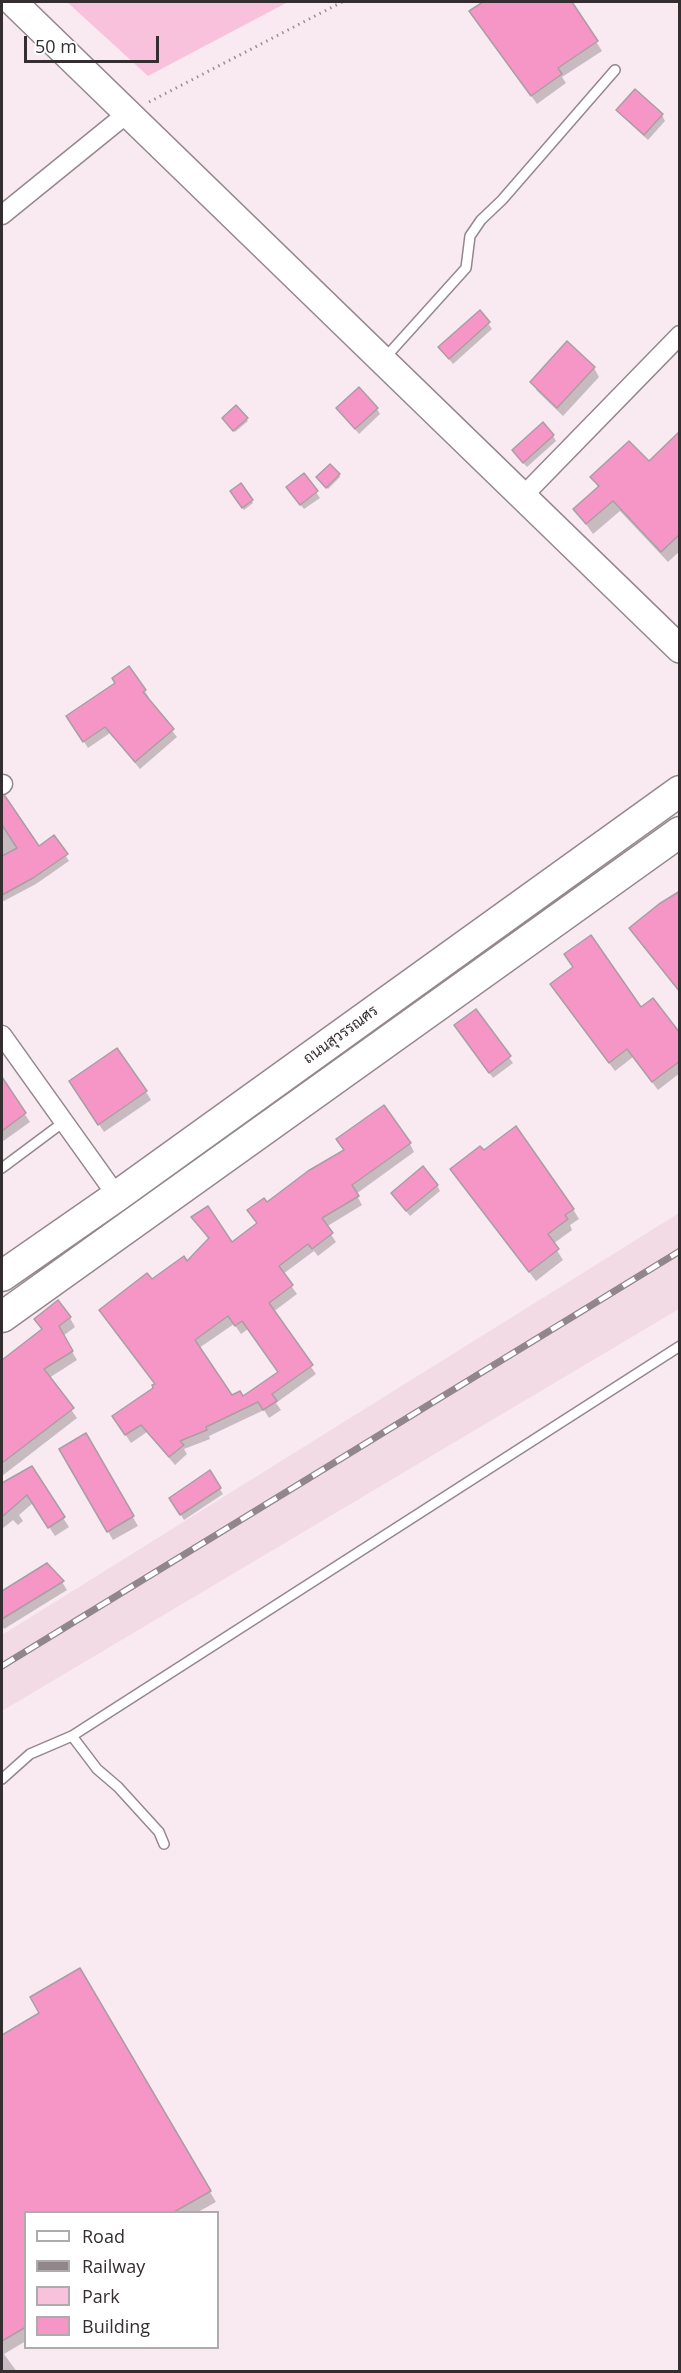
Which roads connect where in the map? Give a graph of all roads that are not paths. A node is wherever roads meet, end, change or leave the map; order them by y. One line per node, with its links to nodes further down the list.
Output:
1 (13, 2): 3 (main road)
2 (615, 70): 6 (lane)
3 (129, 112): 4 (street); 6 (main road)
4 (2, 214)
5 (680, 335): 7 (street)
6 (384, 360): 7 (main road)
7 (522, 496): 8 (main road)
8 (680, 649)
9 (680, 791): 14 (main road, ถนนสุวรรณศร)
10 (680, 832): 16 (main road, ถนนสุวรรณศร)
11 (2, 1035): 12 (street)
12 (64, 1121): 13 (lane); 14 (street)
13 (2, 1168)
14 (117, 1196): 15 (main road, ถนนสุวรรณศร)
15 (2, 1276)
16 (2, 1317)
17 (680, 1346): 18 (lane)
18 (72, 1736): 19 (lane); 20 (lane)
19 (2, 1779)
20 (164, 1844)

